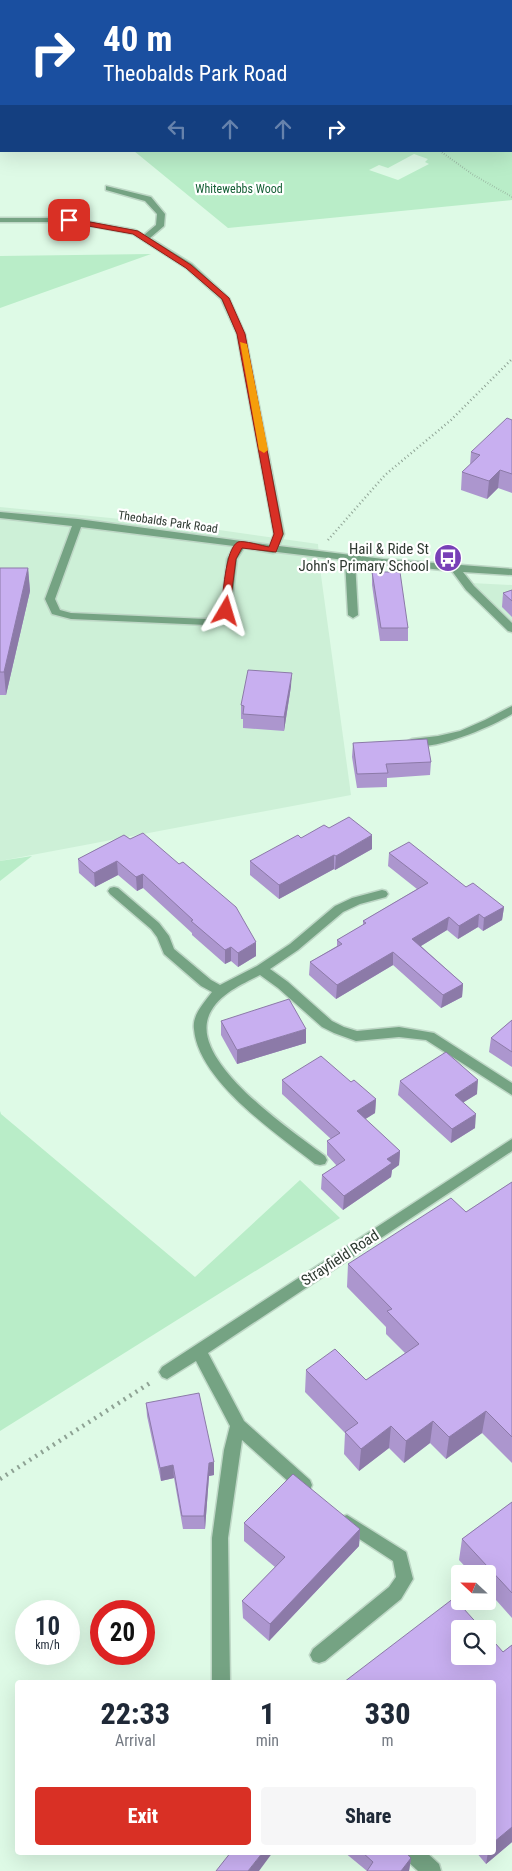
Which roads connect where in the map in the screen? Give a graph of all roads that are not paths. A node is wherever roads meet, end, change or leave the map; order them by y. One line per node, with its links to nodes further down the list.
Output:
1 (108, 188): 3 (street)
2 (0, 220): 3 (street)
3 (146, 238): 7 (street)
4 (0, 515): 5 (street, Theobalds Park Road)
5 (78, 522): 6 (street, Theobalds Park Road); 6 (street)
6 (240, 545): 7 (street, Theobalds Park Road)
7 (272, 550): 8 (street, Theobalds Park Road)
8 (350, 559): 9 (street, Theobalds Park Road); 11 (street)
9 (456, 569): 10 (street, Theobalds Park Road); 12 (street)
10 (512, 572)
11 (353, 615)
12 (512, 629)
13 (512, 709): 14 (street)
14 (403, 743)
15 (114, 891): 18 (street)
16 (382, 894): 17 (street)
17 (261, 969): 18 (street); 19 (street)
18 (220, 991): 21 (street)
19 (512, 1090)
20 (512, 1144): 22 (street, Strayfield Road)
21 (320, 1160)
22 (199, 1351): 23 (street, Strayfield Road); 24 (street)
23 (167, 1372)
24 (238, 1426): 25 (street); 28 (street)
25 (314, 1494)
26 (335, 1512): 27 (street)
27 (319, 1655)
28 (221, 1680)
29 (415, 1855): 30 (street)
30 (432, 1871)

